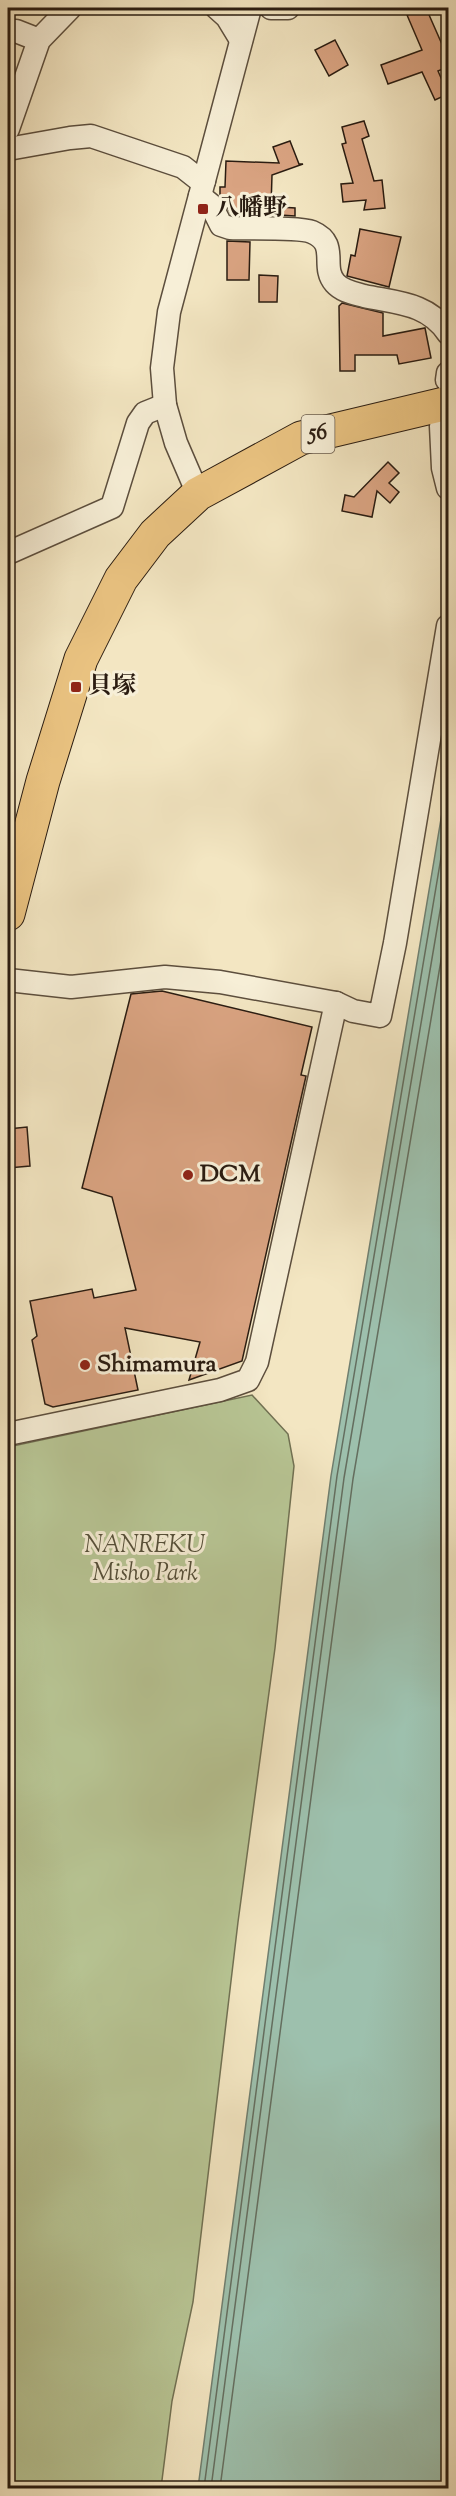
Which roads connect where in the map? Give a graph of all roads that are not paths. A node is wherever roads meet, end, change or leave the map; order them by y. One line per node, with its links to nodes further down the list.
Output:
1 (70, 8): 7 (street)
2 (217, 8): 8 (street)
3 (250, 8): 8 (street)
4 (271, 8): 5 (street)
5 (288, 8)
6 (8, 31): 7 (street)
7 (39, 40): 9 (street)
8 (241, 40): 11 (street)
9 (8, 129)
10 (8, 149): 11 (street)
11 (202, 188): 12 (street); 14 (street)
12 (448, 333)
13 (446, 395): 15 (street); 16 (highway, 56)
14 (165, 405): 16 (street); 17 (street)
15 (448, 488)
16 (198, 494): 20 (highway, 56)
17 (8, 553)
18 (448, 626): 19 (street)
19 (440, 739): 22 (street)
20 (8, 914)
21 (8, 980): 22 (street)
22 (336, 1003): 23 (street)
23 (8, 1434)

